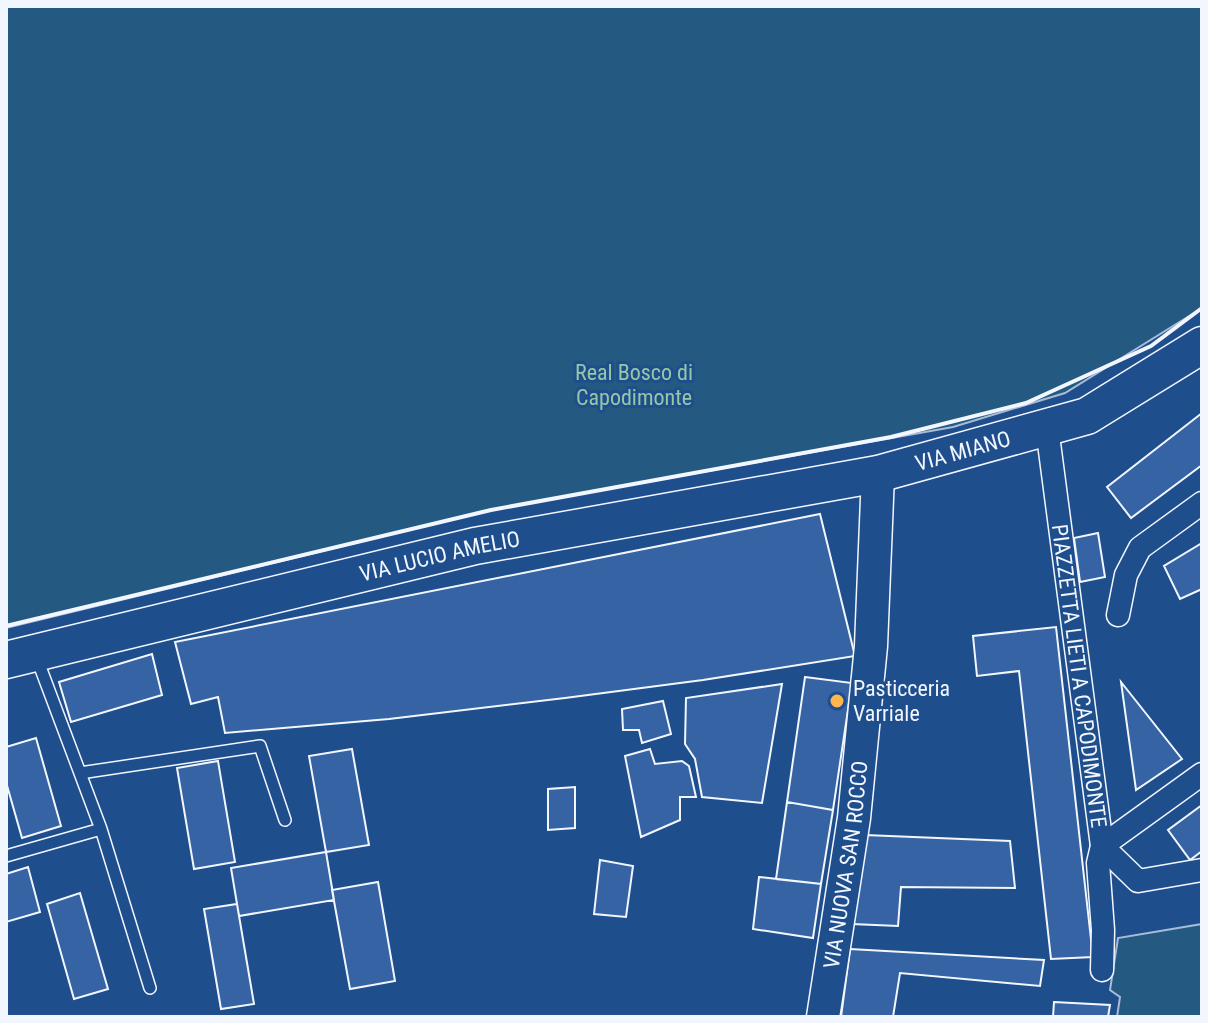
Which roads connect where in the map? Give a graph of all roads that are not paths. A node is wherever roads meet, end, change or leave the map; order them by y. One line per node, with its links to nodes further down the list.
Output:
1 (1202, 345): 2 (main road)
2 (1047, 428): 3 (main road, VIA MIANO); 11 (street, PIAZZETTA LIETI A CAPODIMONTE)
3 (878, 474): 6 (main road, VIA LUCIO AMELIO); 16 (main road, VIA NUOVA SAN ROCCO)
4 (1202, 503): 5 (street)
5 (1118, 615)
6 (21, 657): 7 (lane)
7 (80, 773): 9 (lane); 10 (lane)
8 (1202, 774): 11 (street)
9 (285, 820)
10 (101, 829): 12 (lane); 15 (lane)
11 (1102, 846): 13 (street); 14 (street, PIAZZETTA LIETI A CAPODIMONTE)
12 (6, 856)
13 (1202, 870)
14 (1102, 970)
15 (150, 988)
16 (823, 1017)

